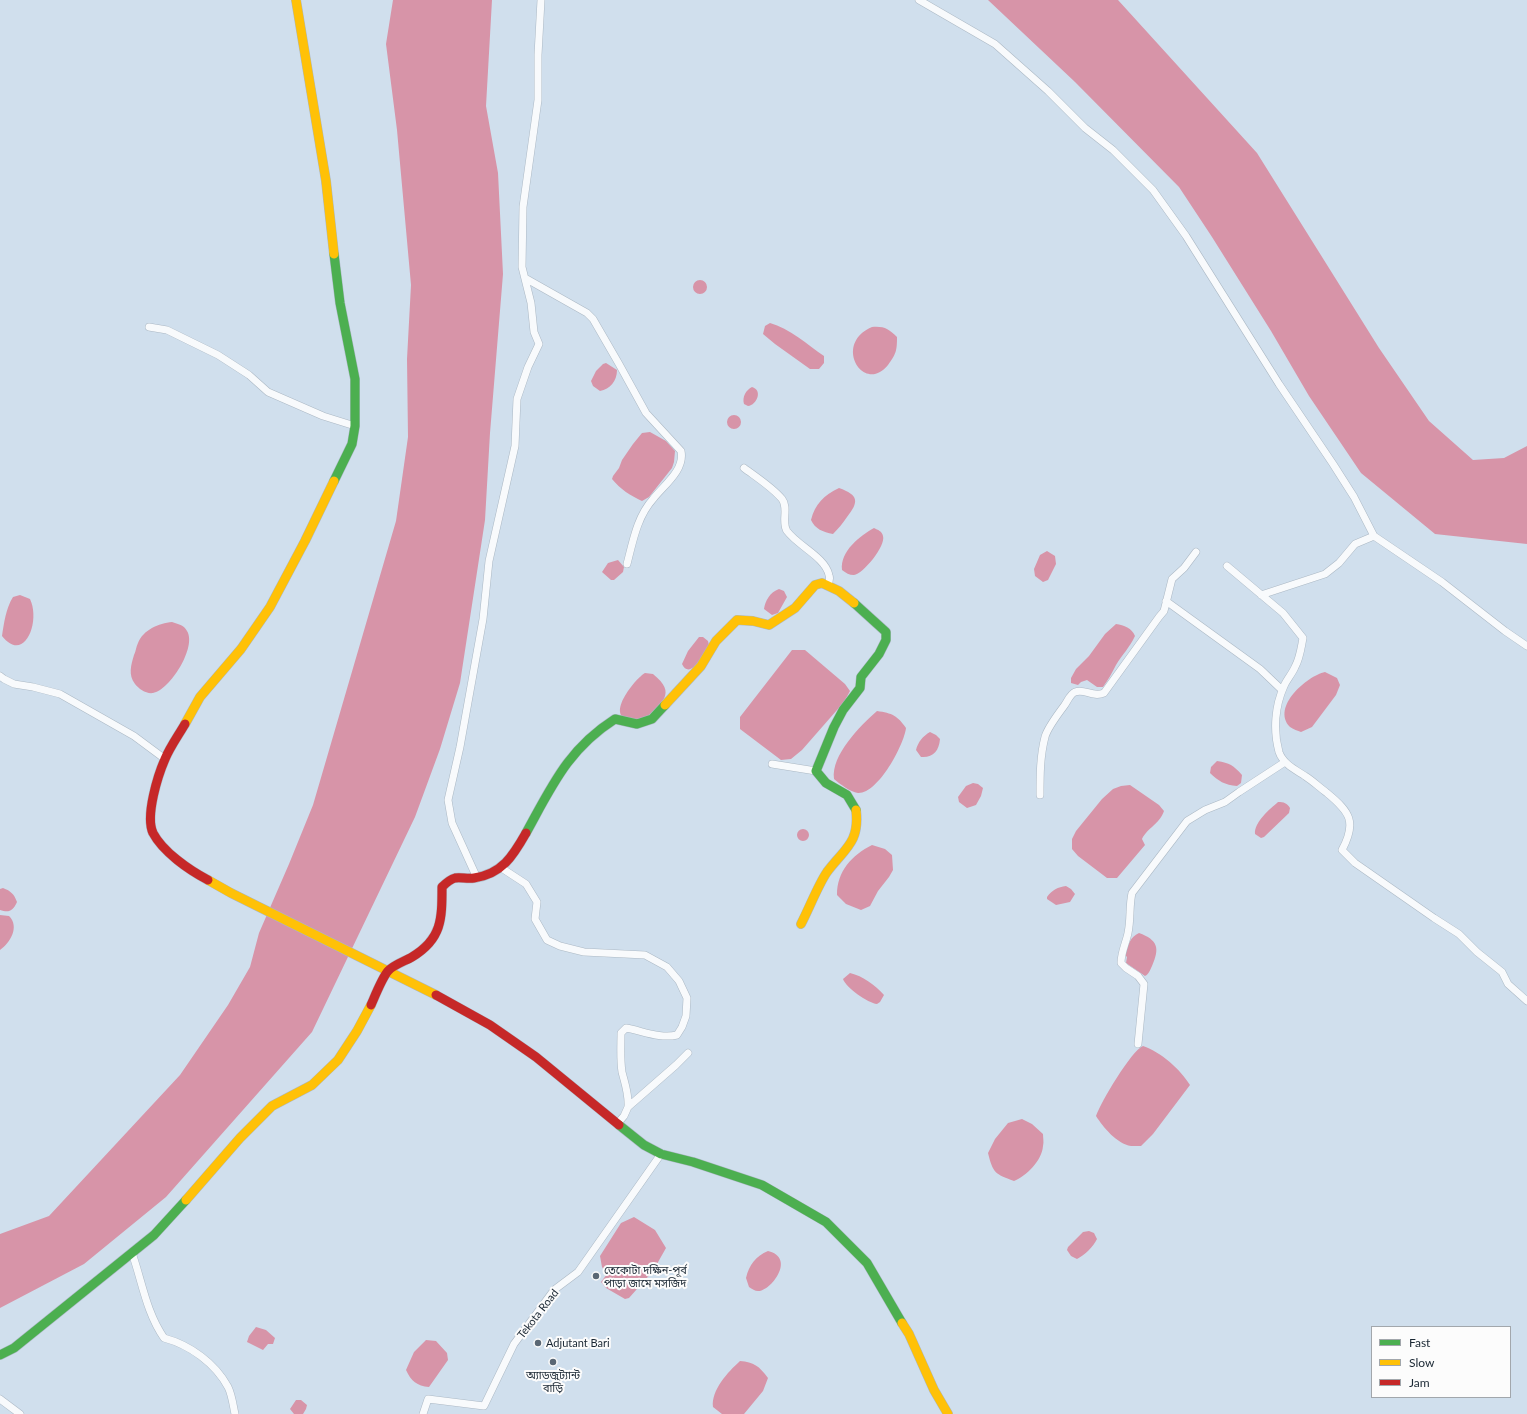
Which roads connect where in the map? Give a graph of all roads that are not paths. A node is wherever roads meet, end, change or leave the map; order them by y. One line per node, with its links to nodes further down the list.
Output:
1 (296, 0): 6 (street)
2 (541, 0): 4 (street)
3 (919, 0): 8 (street)
4 (525, 278): 10 (street); 24 (street)
5 (148, 327): 6 (street)
6 (355, 426): 18 (street)
7 (744, 468): 12 (street)
8 (1374, 536): 13 (street); 15 (street)
9 (1196, 552): 14 (street)
10 (627, 564)
11 (1227, 566): 13 (street)
12 (828, 584): 21 (street); 23 (street)
13 (1261, 595): 17 (street)
14 (1166, 601): 17 (street); 22 (street)
15 (1527, 646)
16 (0, 676): 18 (street)
17 (1282, 690): 19 (street)
18 (165, 759): 26 (street)
19 (1285, 762): 27 (street); 28 (street)
20 (772, 764): 21 (street)
21 (816, 771): 25 (street)
22 (1040, 795)
23 (500, 867): 24 (street); 30 (street)
24 (477, 878): 26 (street)
25 (801, 924)
26 (388, 971): 31 (street); 33 (street)
27 (1527, 1001)
28 (1138, 1044)
29 (688, 1053): 30 (street)
30 (628, 1106): 31 (street)
31 (618, 1124): 32 (street)
32 (661, 1154): 38 (street, Tekota Road); 39 (street)
33 (132, 1253): 34 (street); 37 (street)
34 (0, 1355)
35 (0, 1400): 36 (street)
36 (20, 1414)
37 (235, 1414)
38 (423, 1414)
39 (948, 1414)

